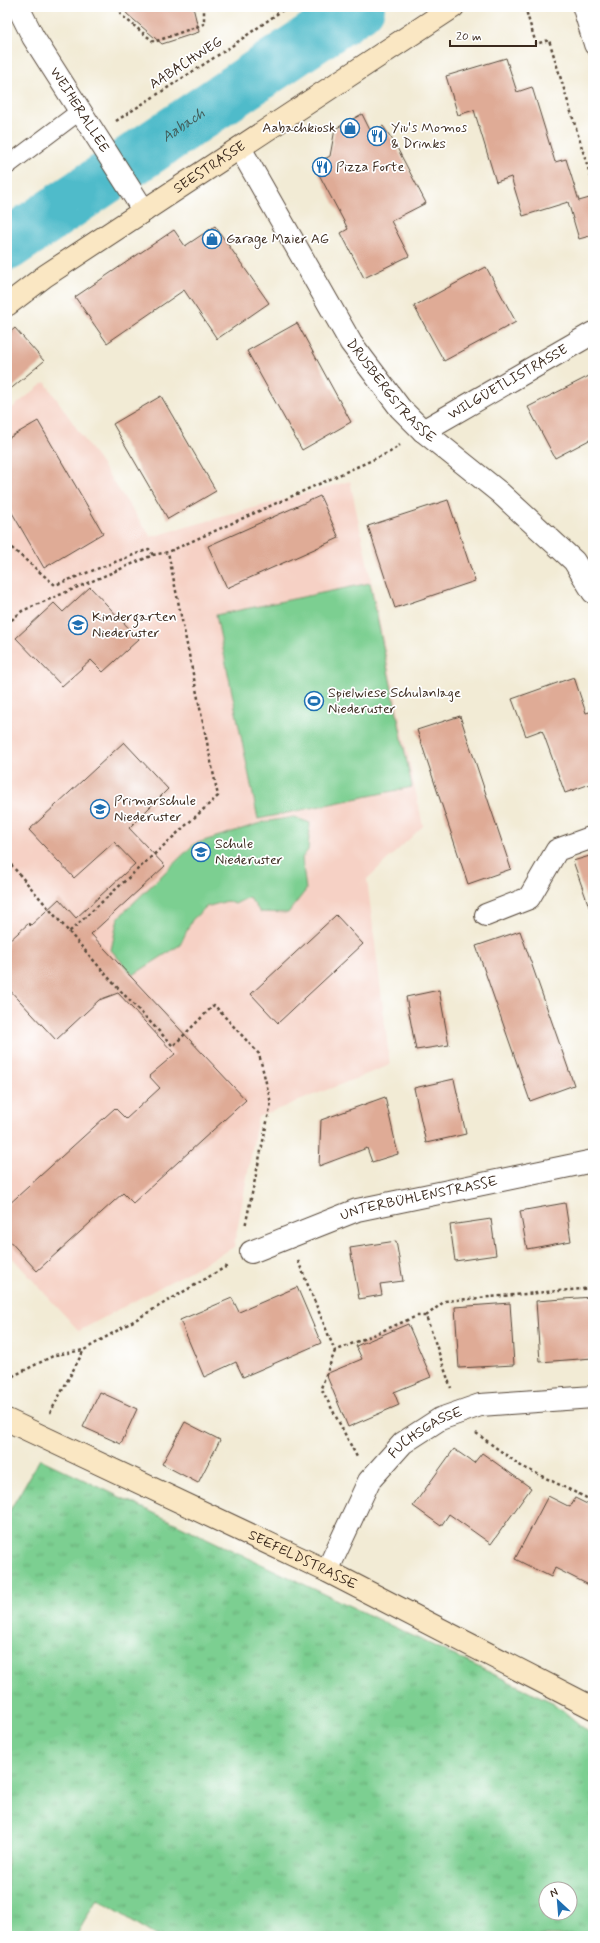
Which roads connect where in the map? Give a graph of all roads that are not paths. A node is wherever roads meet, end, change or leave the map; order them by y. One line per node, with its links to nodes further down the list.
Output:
1 (18, 7): 5 (street, WEIHERALLEE)
2 (453, 7): 6 (street, SEESTRASSE)
3 (581, 7): 4 (lane)
4 (593, 46)
5 (80, 111): 7 (lane); 8 (street, WEIHERALLEE)
6 (240, 148): 8 (street, SEESTRASSE); 11 (street, DRUSBERGSTRASSE)
7 (7, 166)
8 (144, 211): 9 (street, SEESTRASSE)
9 (7, 305)
10 (593, 333): 11 (street, WILGÜETLISTRASSE)
11 (423, 431): 12 (street, DRUSBERGSTRASSE)
12 (593, 592)
13 (593, 837): 14 (street)
14 (486, 915)
15 (593, 1161): 16 (street, UNTERBÜHLENSTRASSE)
16 (251, 1252)
17 (593, 1397): 19 (street, FUCHSGASSE)
18 (7, 1420): 19 (street, SEEFELDSTRASSE)
19 (327, 1571): 20 (street, SEEFELDSTRASSE)
20 (593, 1708)

